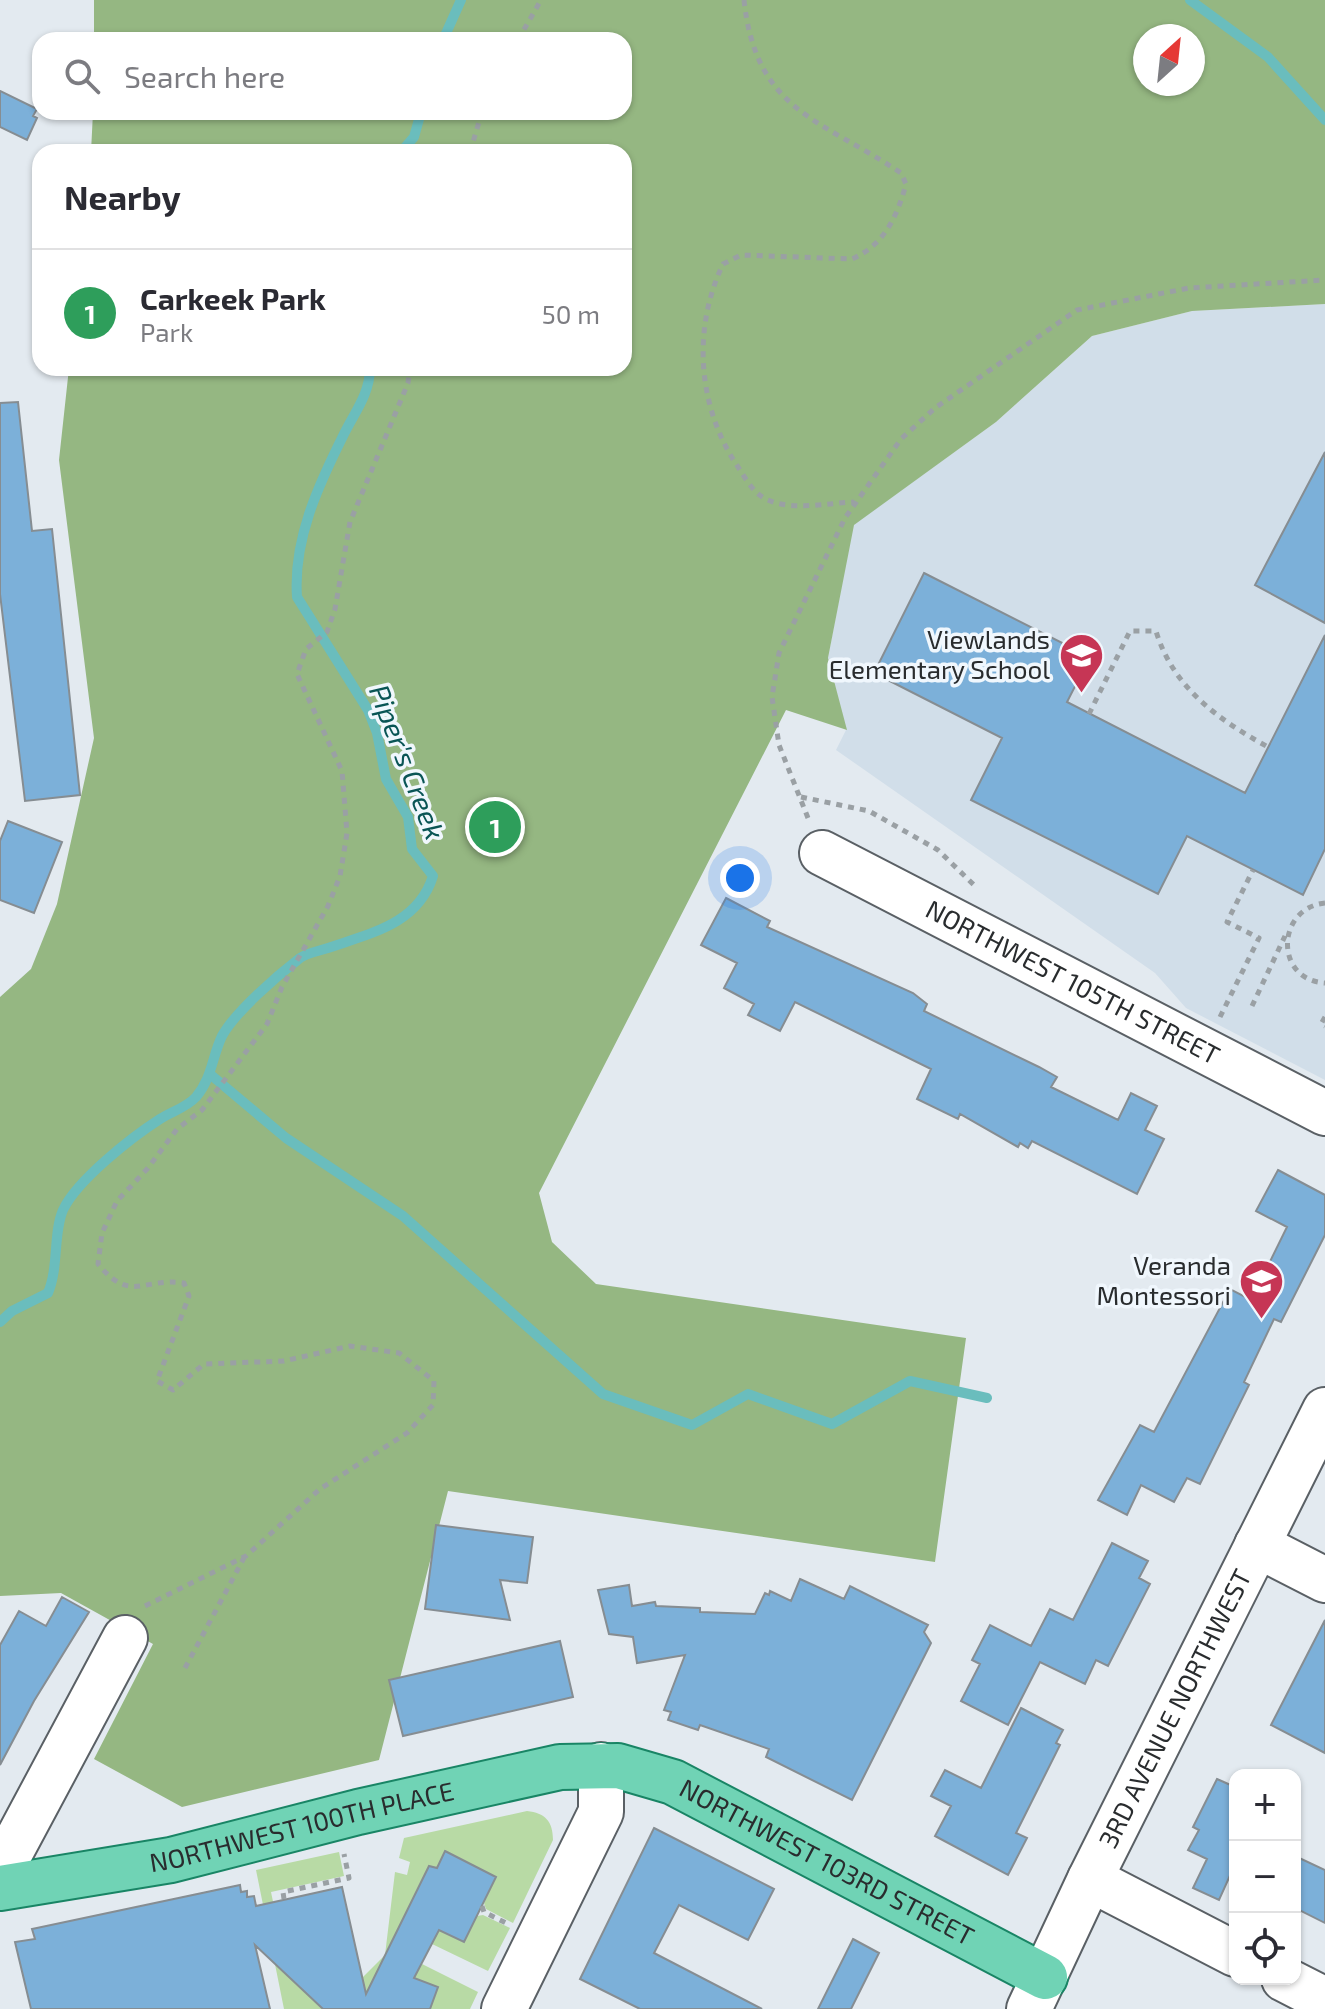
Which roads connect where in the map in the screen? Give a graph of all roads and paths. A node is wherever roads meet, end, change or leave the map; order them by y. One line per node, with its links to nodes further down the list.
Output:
1 (541, 0): 3 (path)
2 (744, 0): 8 (path)
3 (523, 32)
4 (480, 120): 5 (path)
5 (472, 144)
6 (1325, 280): 8 (path)
7 (409, 376): 23 (path)
8 (854, 502): 11 (path)
9 (1089, 714): 10 (path)
10 (1268, 747)
11 (822, 853): 19 (street, NORTHWEST 105TH STREET)
12 (1253, 870): 19 (path)
13 (1325, 903): 14 (path)
14 (1287, 932): 15 (path); 16 (path)
15 (1325, 983)
16 (1252, 1006)
17 (1325, 1017): 18 (path)
18 (1325, 1026)
19 (1204, 1050): 20 (street, NORTHWEST 105TH STREET)
20 (1325, 1113)
21 (1325, 1410): 22 (street, 3RD AVENUE NORTHWEST)
22 (1257, 1545): 24 (street); 30 (street, 3RD AVENUE NORTHWEST)
23 (246, 1556): 25 (path); 26 (path)
24 (1325, 1580)
25 (132, 1627): 29 (street)
26 (185, 1668)
27 (601, 1765): 32 (main road, NORTHWEST 100TH PLACE); 39 (main road, NORTHWEST 103RD STREET); 41 (street)
28 (343, 1849): 31 (path)
29 (0, 1872)
30 (1090, 1879): 37 (street); 39 (street, 3RD AVENUE NORTHWEST)
31 (329, 1882): 33 (path); 34 (path)
32 (0, 1888)
33 (330, 1890)
34 (284, 1899)
35 (482, 1910): 36 (path)
36 (514, 1927)
37 (1229, 1951)
38 (1296, 1985): 40 (street)
39 (1037, 1993)
40 (1325, 2000)
41 (504, 2009)

